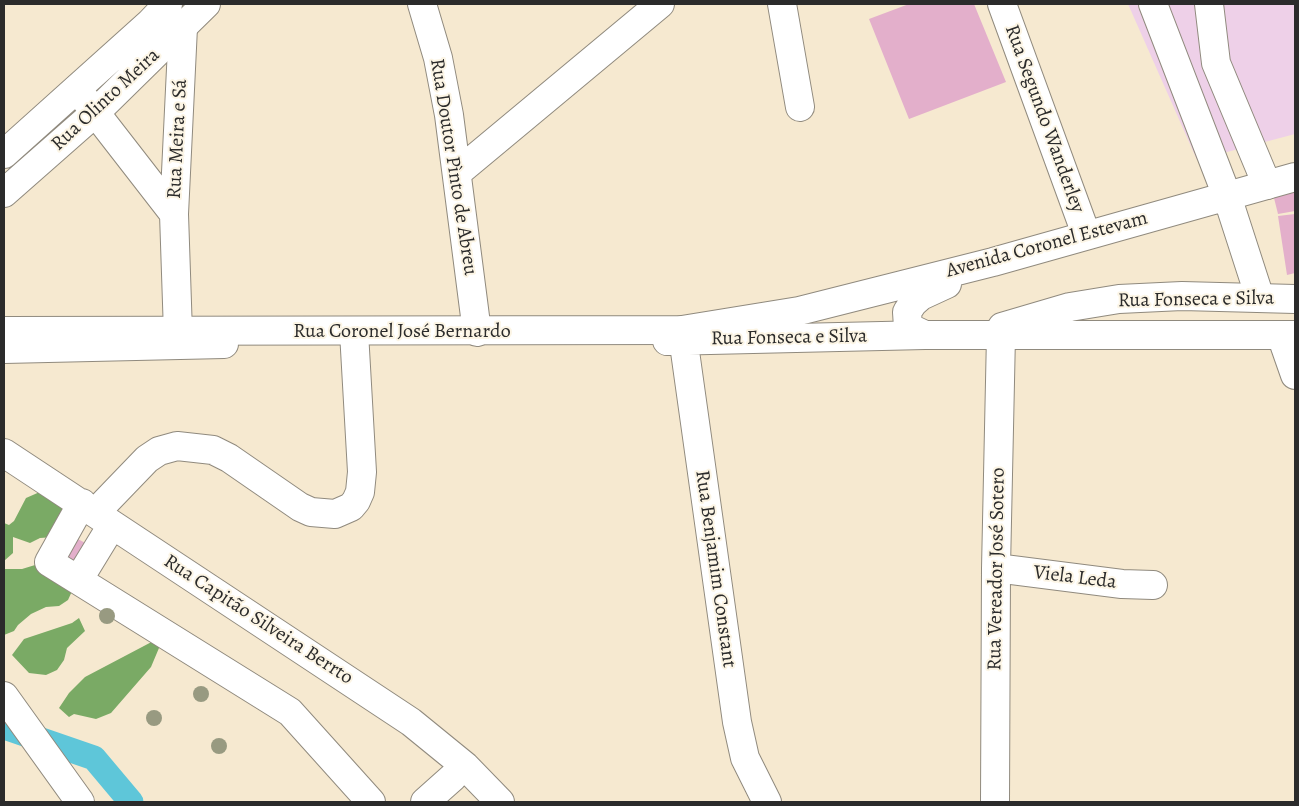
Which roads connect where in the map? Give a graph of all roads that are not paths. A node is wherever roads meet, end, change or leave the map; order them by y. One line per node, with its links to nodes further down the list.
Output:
1 (168, 4): 10 (street, Rua Olinto Meira)
2 (206, 4): 9 (street, Rua Olinto Meira)
3 (422, 4): 14 (street, Rua Doutor Pìnto de Abreu)
4 (660, 4): 14 (street)
5 (782, 4): 11 (street)
6 (1002, 4): 20 (street, Rua Segundo Wanderley)
7 (1153, 4): 18 (street)
8 (1209, 4): 16 (street)
9 (184, 15): 12 (street, Rua Olinto Meira); 19 (street, Rua Meira e Sá)
10 (77, 89): 12 (street, Rua Meira e Sá); 13 (street, Rua Olinto Meira)
11 (800, 107)
12 (96, 112): 17 (street, Rua Olinto Meira); 19 (street, Rua Meira e Sá)
13 (4, 154)
14 (457, 173): 26 (street, Rua Doutor Pìnto de Abreu)
15 (1295, 177): 16 (street, Avenida Coronel Estevam)
16 (1267, 185): 18 (street, Avenida Coronel Estevam)
17 (4, 193)
18 (1227, 196): 20 (street, Avenida Coronel Estevam); 22 (street)
19 (174, 214): 27 (street, Rua Meira e Sá)
20 (1086, 234): 21 (street, Avenida Coronel Estevam)
21 (993, 262): 24 (street, Avenida Coronel Estevam); 28 (street)
22 (1260, 298): 23 (street, Rua Fonseca e Silva); 29 (street, Rua Fonseca e Silva)
23 (1295, 299)
24 (799, 311): 32 (street, Rua Coronel José Bernardo)
25 (4, 332): 27 (street, Rua Coronel José Bernardo)
26 (476, 332): 31 (street, Rua Coronel José Bernardo); 32 (street, Rua Coronel José Bernardo)
27 (178, 333): 31 (street, Rua Coronel José Bernardo)
28 (925, 334): 29 (street, Rua Fonseca e Silva); 32 (street, Rua Fonseca e Silva)
29 (992, 335): 30 (street, Rua Fonseca e Silva); 37 (street, Rua Vereador José Sotero)
30 (1288, 335): 34 (street)
31 (355, 336): 32 (street, Rua Coronel José Bernardo); 33 (street, Rua Coronel José Bernardo); 36 (street)
32 (683, 336): 46 (street, Rua Benjamim Constant)
33 (4, 349)
34 (1295, 375)
35 (4, 453): 36 (street, Rua Capitão Silveira Berrto)
36 (93, 520): 38 (street); 38 (street); 45 (street, Rua Capitão Silveira Berrto)
37 (996, 568): 39 (street, Viela Leda); 47 (street, Rua Vereador José Sotero)
38 (79, 579): 43 (street)
39 (1153, 584)
40 (4, 696): 42 (street)
41 (453, 777): 44 (street)
42 (80, 802)
43 (371, 802)
44 (425, 802)
45 (500, 802)
46 (767, 802)
47 (995, 802)

